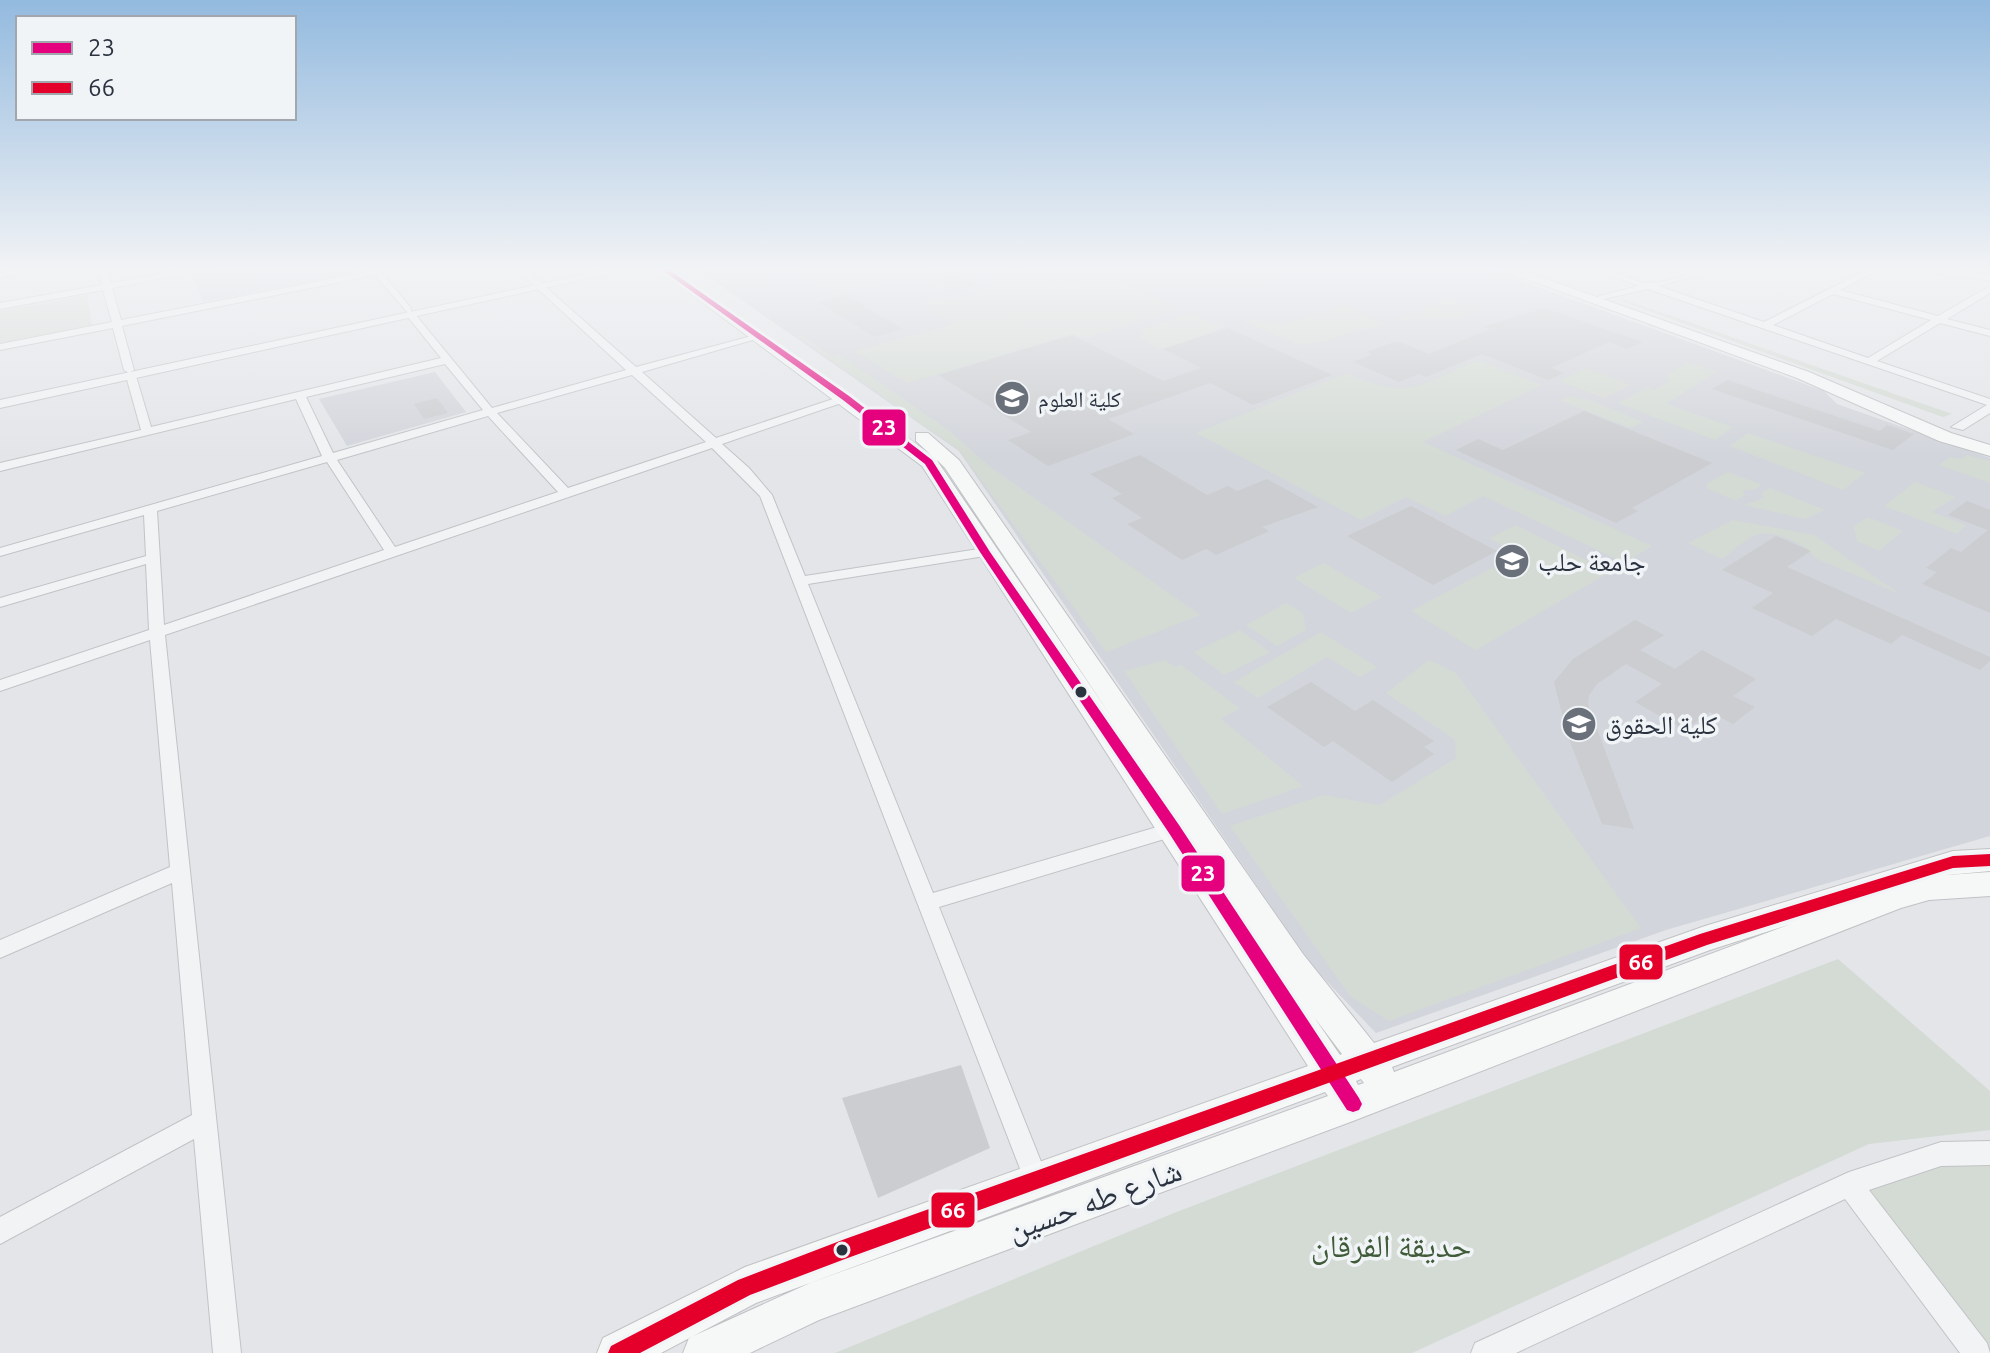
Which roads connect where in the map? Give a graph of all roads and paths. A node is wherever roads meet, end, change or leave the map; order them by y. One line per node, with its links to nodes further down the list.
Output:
1 (86, 330): 13 (street)
2 (119, 330): 18 (street)
3 (327, 330): 18 (street)
4 (424, 330): 14 (street)
5 (589, 330): 17 (street)
6 (752, 330): 12 (main road)
7 (763, 330): 15 (main road)
8 (1678, 330): 26 (main road)
9 (1689, 330): 26 (main road)
10 (1776, 330): 16 (street)
11 (1922, 330): 16 (street)
12 (759, 335): 15 (main road); 17 (street)
13 (0, 347)
14 (447, 360): 19 (street); 24 (street)
15 (802, 360): 21 (main road); 47 (main road)
16 (1868, 362): 23 (street)
17 (633, 370): 24 (street); 27 (street)
18 (130, 373): 20 (street); 22 (street); 25 (street)
19 (300, 395): 25 (street); 29 (street)
20 (0, 398)
21 (846, 398): 27 (street); 35 (main road)
22 (0, 404)
23 (1988, 407): 26 (street)
24 (489, 411): 29 (street); 31 (street)
25 (147, 432): 30 (street)
26 (1968, 433): 28 (main road)
27 (711, 442): 31 (street); 37 (street)
28 (1990, 451)
29 (329, 457): 32 (street); 34 (street)
30 (0, 467)
31 (565, 492): 34 (street)
32 (150, 508): 33 (street); 36 (street)
33 (0, 552)
34 (392, 552): 39 (street)
35 (985, 552): 37 (street); 41 (main road)
36 (153, 558): 38 (street); 39 (street)
37 (801, 581): 45 (street)
38 (0, 603)
39 (157, 632): 40 (street); 43 (street)
40 (0, 686)
41 (1174, 829): 45 (street); 48 (main road)
42 (1990, 860): 47 (main road, شارع طه حسين)
43 (182, 870): 46 (street); 49 (street)
44 (1990, 884): 47 (main road)
45 (927, 903): 51 (street)
46 (0, 949)
47 (1379, 1076): 48 (main road, شارع طه حسين)
48 (1344, 1090): 51 (main road, شارع طه حسين); 56 (main road, شارع طه حسين)
49 (205, 1121): 53 (street); 54 (street)
50 (1990, 1153): 52 (street)
51 (1036, 1179): 55 (main road, شارع طه حسين)
52 (1849, 1184): 57 (street); 58 (street)
53 (0, 1231)
54 (227, 1353)
55 (618, 1353)
56 (704, 1353)
57 (1485, 1353)
58 (1977, 1353)

